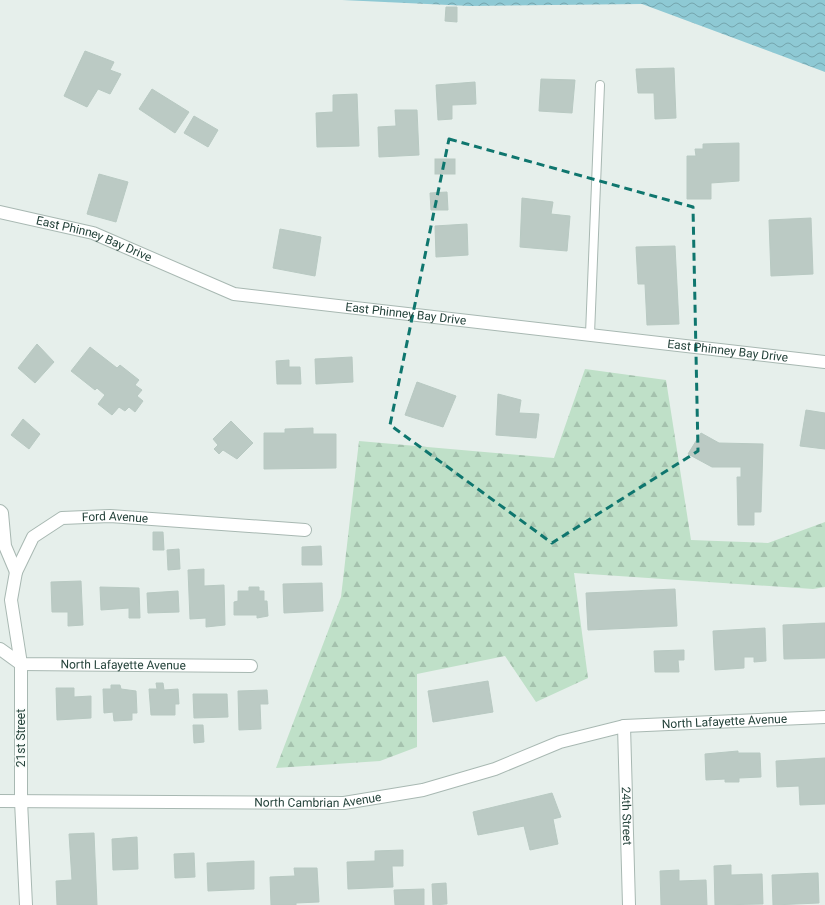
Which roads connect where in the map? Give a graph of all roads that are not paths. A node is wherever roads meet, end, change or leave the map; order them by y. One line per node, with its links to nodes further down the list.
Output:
1 (600, 85): 3 (lane)
2 (0, 212): 3 (street, East Phinney Bay Drive)
3 (590, 334): 4 (street, East Phinney Bay Drive)
4 (825, 362)
5 (0, 511): 7 (street)
6 (305, 530): 7 (street, Ford Avenue)
7 (16, 572): 9 (street, 21st Street)
8 (0, 649): 9 (street)
9 (21, 664): 10 (street, North Lafayette Avenue); 14 (street, 21st Street)
10 (251, 666)
11 (825, 717): 12 (street, North Lafayette Avenue)
12 (624, 726): 14 (street, North Cambrian Avenue); 16 (street, 24th Street)
13 (0, 801): 14 (street, North Cambrian Avenue)
14 (22, 801): 15 (street, 21st Street)
15 (26, 905)
16 (629, 905)

